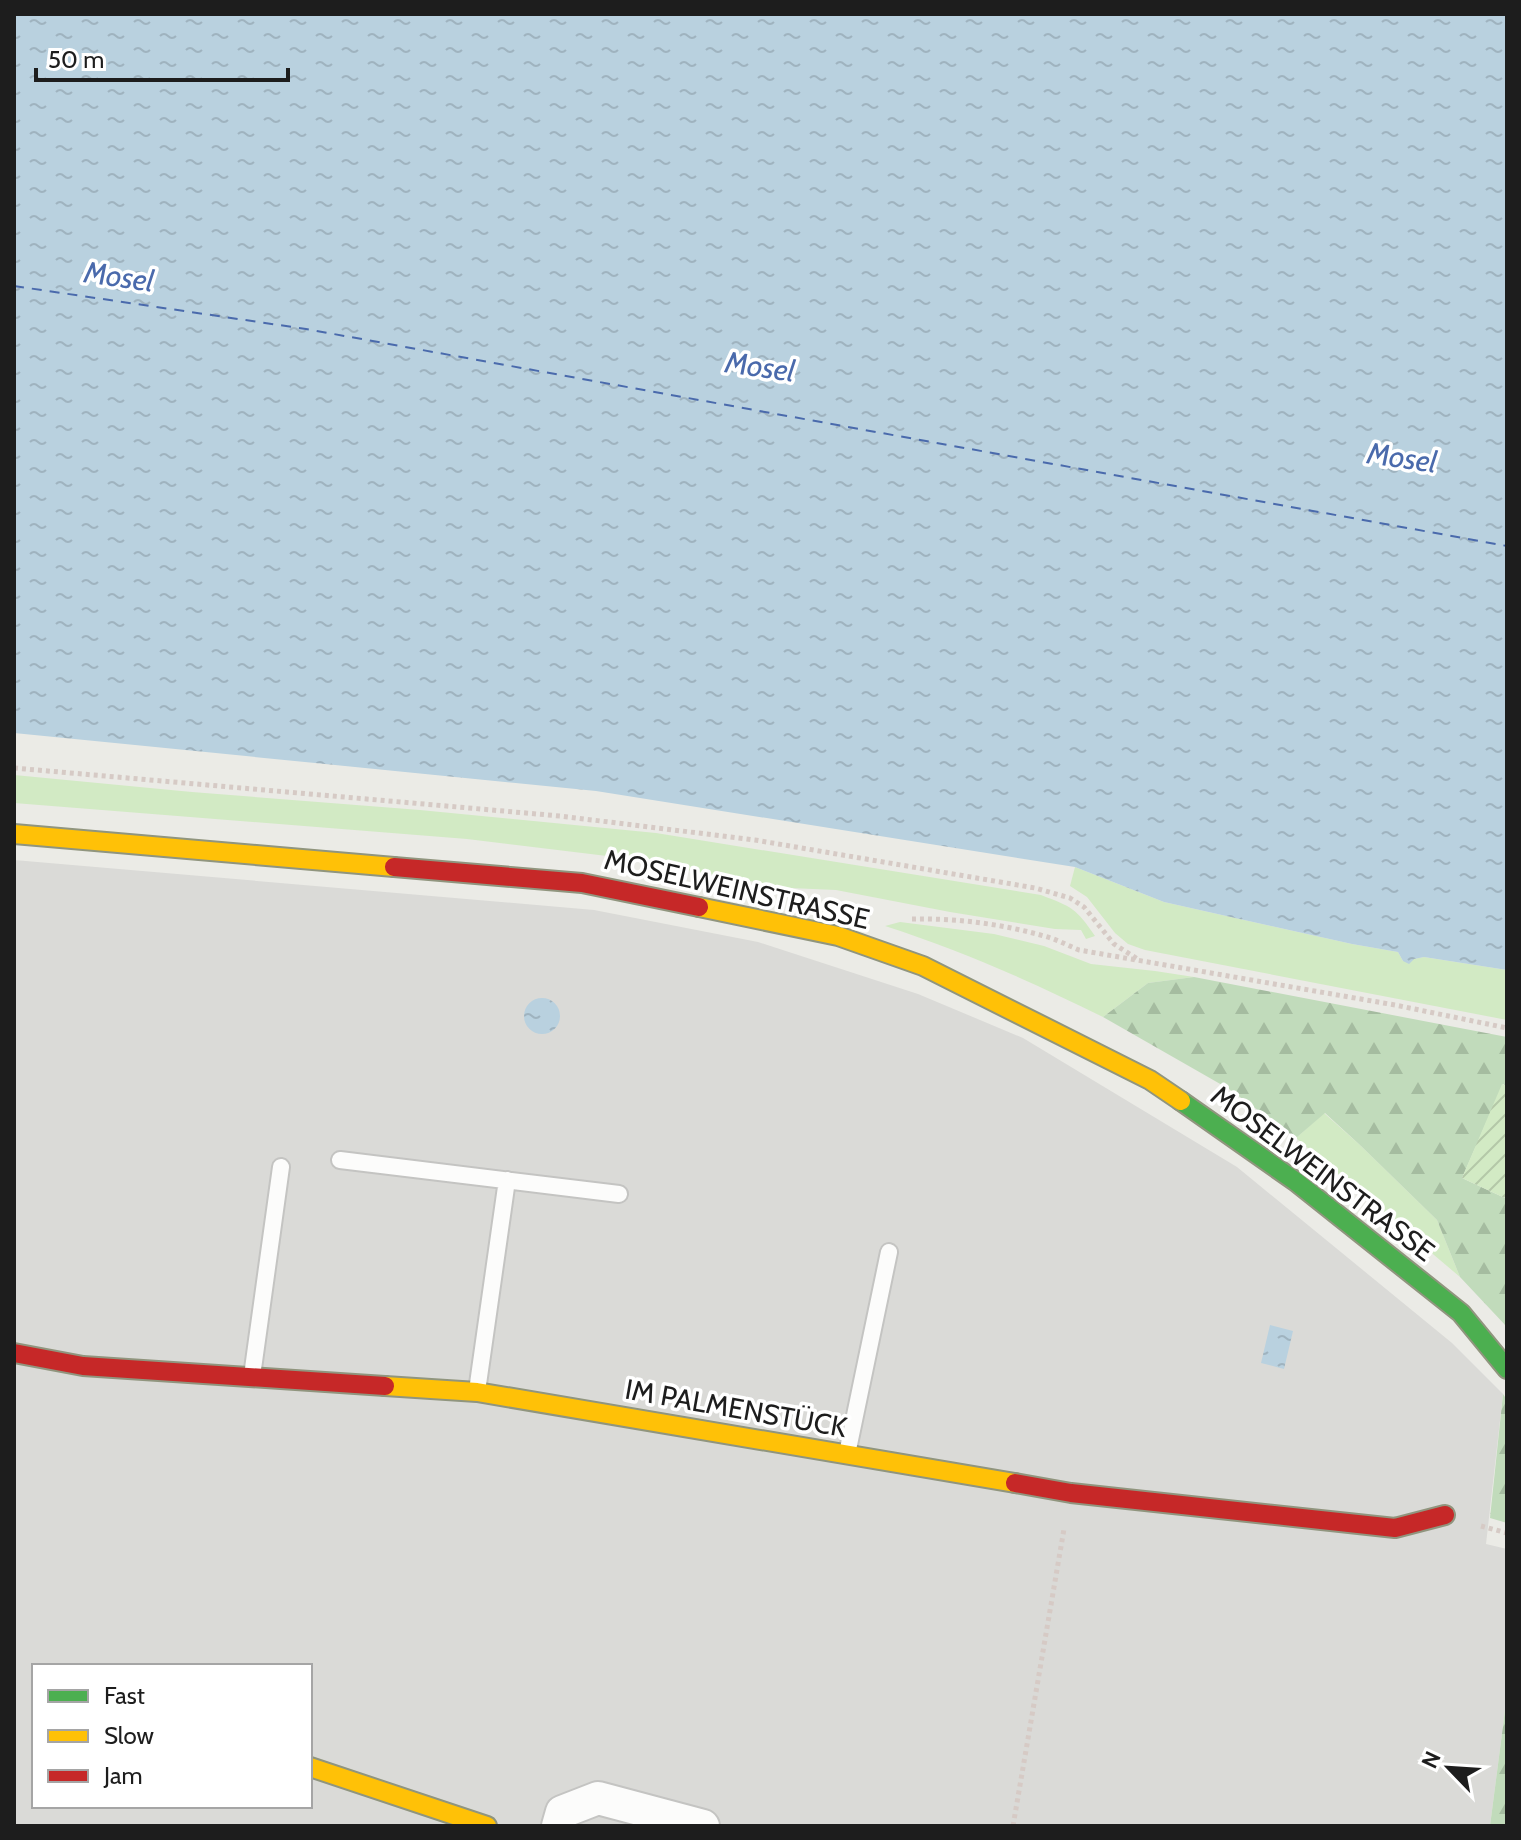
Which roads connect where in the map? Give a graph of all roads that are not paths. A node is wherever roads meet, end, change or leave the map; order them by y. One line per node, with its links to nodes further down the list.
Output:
1 (14, 834): 8 (street, MOSELWEINSTRASSE)
2 (340, 1160): 4 (lane)
3 (281, 1167): 9 (lane)
4 (507, 1180): 5 (lane); 10 (lane)
5 (619, 1194)
6 (889, 1252): 11 (lane)
7 (14, 1353): 9 (street, IM PALMENSTÜCK)
8 (1507, 1369)
9 (252, 1377): 10 (street, IM PALMENSTÜCK)
10 (477, 1392): 11 (street, IM PALMENSTÜCK)
11 (847, 1455): 12 (street, IM PALMENSTÜCK)
12 (1445, 1515)
13 (312, 1768): 14 (street)
14 (487, 1826)
15 (558, 1826): 16 (street)
16 (703, 1826)

